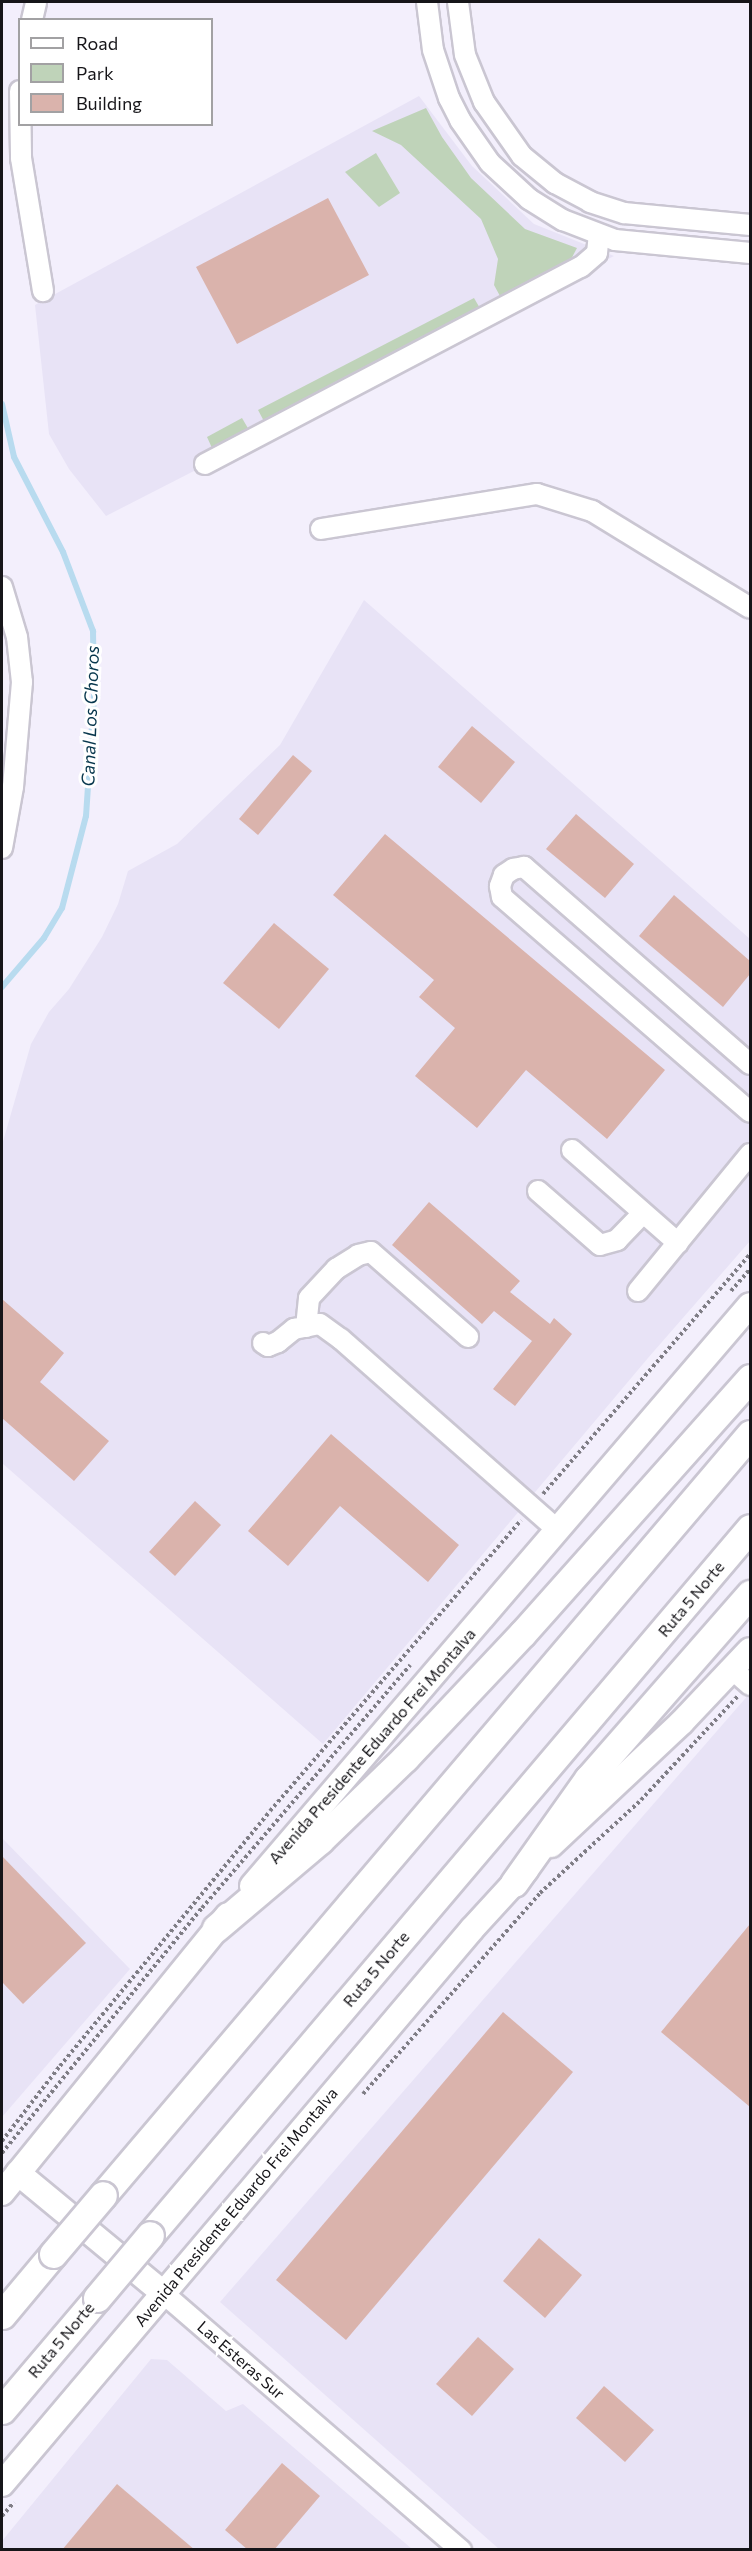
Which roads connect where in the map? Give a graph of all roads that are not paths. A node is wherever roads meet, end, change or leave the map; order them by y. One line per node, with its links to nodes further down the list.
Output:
1 (36, 2): 4 (street)
2 (427, 2): 7 (street)
3 (458, 2): 6 (street)
4 (32, 18)
5 (21, 126): 9 (street)
6 (750, 225)
7 (599, 235): 8 (street); 10 (street)
8 (750, 253)
9 (43, 291)
10 (206, 464)
11 (321, 529): 13 (street)
12 (2, 587): 14 (street)
13 (750, 608)
14 (2, 848)
15 (750, 1064): 16 (street)
16 (750, 1112)
17 (572, 1150): 20 (street)
18 (750, 1154): 21 (street)
19 (538, 1191): 20 (street)
20 (642, 1214): 21 (street)
21 (678, 1243): 22 (street)
22 (638, 1291)
23 (750, 1305): 30 (main road, Avenida Presidente Eduardo Frei Montalva)
24 (306, 1327): 25 (street); 26 (street); 30 (street)
25 (468, 1337)
26 (263, 1343)
27 (750, 1378): 35 (highway)
28 (750, 1434): 39 (highway, bridge)
29 (750, 1528): 40 (highway, Ruta 5 Norte, bridge)
30 (558, 1530): 35 (main road, Avenida Presidente Eduardo Frei Montalva)
31 (750, 1594): 34 (highway)
32 (750, 1650): 33 (main road, Avenida Presidente Eduardo Frei Montalva)
33 (744, 1680): 34 (main road, Avenida Presidente Eduardo Frei Montalva)
34 (514, 1883): 38 (main road, Avenida Presidente Eduardo Frei Montalva)
35 (216, 1928): 36 (main road, Avenida Presidente Eduardo Frei Montalva)
36 (18, 2174): 37 (main road, Avenida Presidente Eduardo Frei Montalva); 38 (main road, Las Esteras Sur)
37 (2, 2193)
38 (163, 2293): 41 (main road, Avenida Presidente Eduardo Frei Montalva); 42 (street, Las Esteras Sur)
39 (2, 2315)
40 (2, 2410)
41 (9, 2491)
42 (461, 2550)

